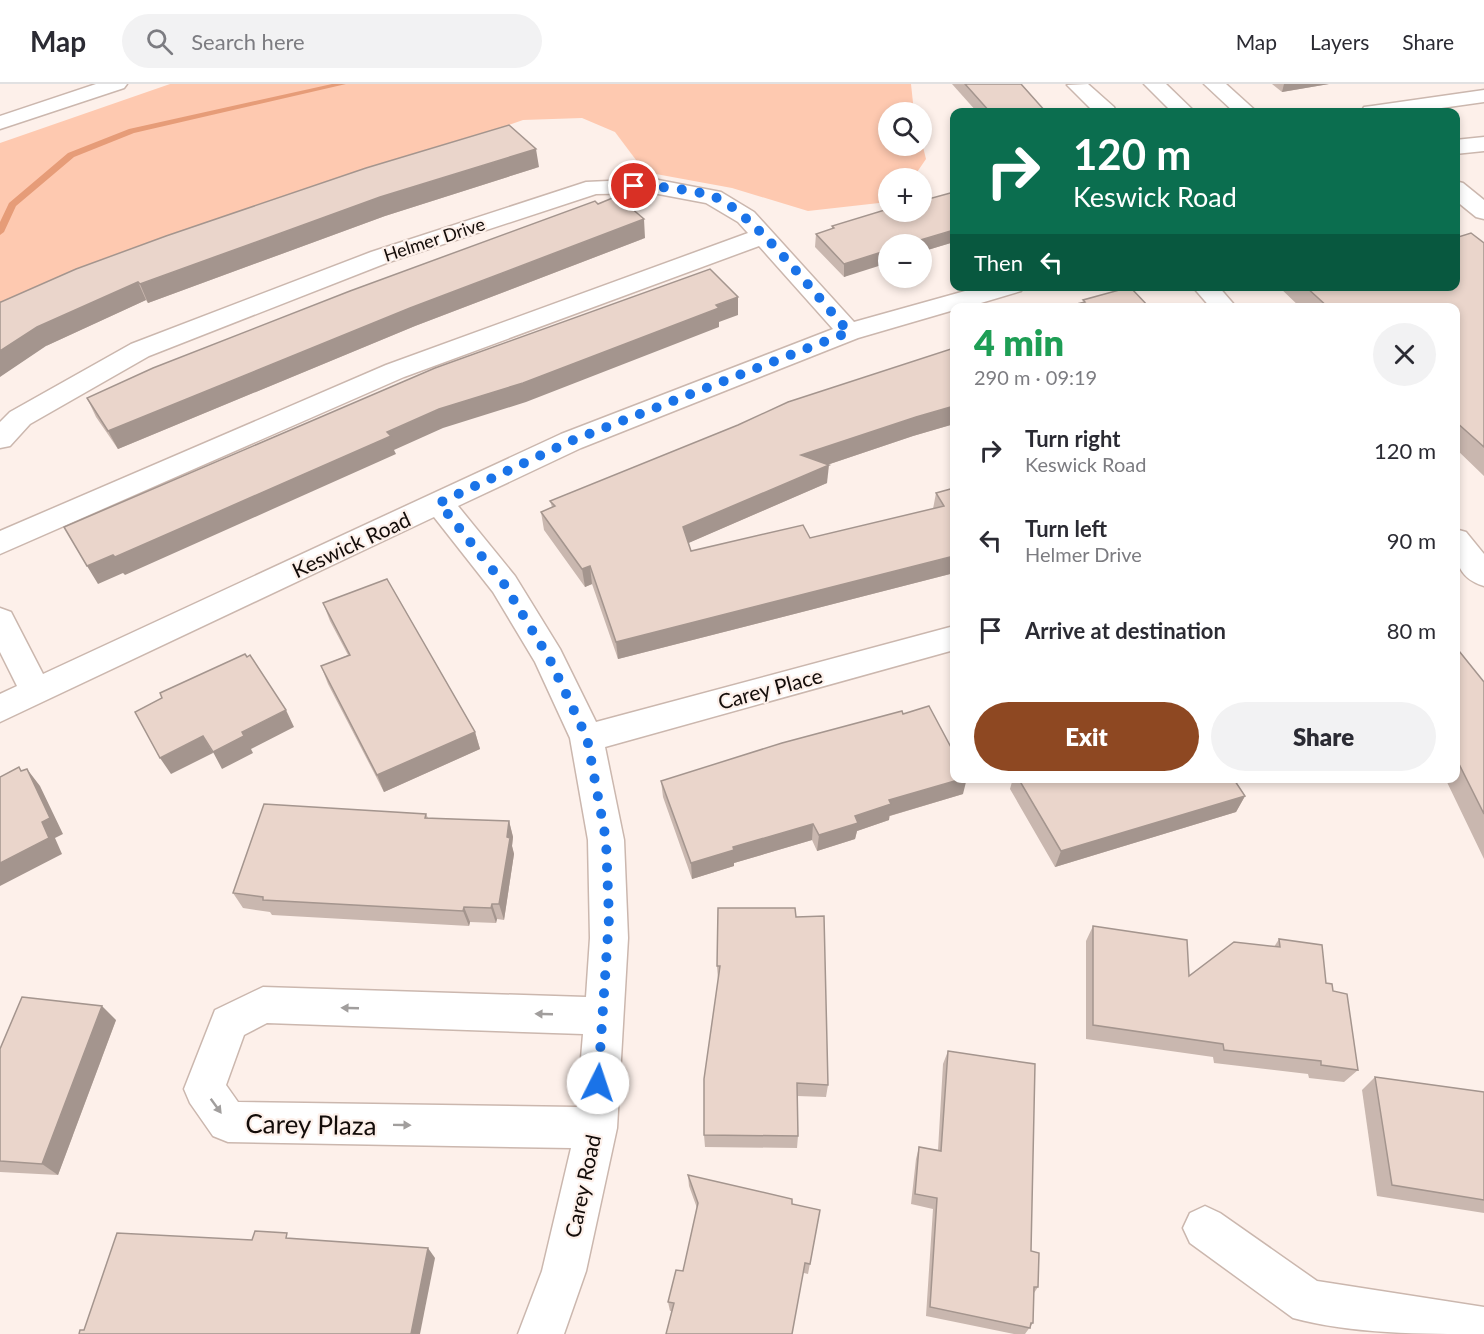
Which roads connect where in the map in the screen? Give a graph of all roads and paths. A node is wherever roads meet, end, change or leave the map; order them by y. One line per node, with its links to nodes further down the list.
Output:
1 (117, 84): 10 (street)
2 (1154, 84): 7 (street)
3 (1214, 84): 8 (street)
4 (1077, 85): 6 (street)
5 (1484, 96): 9 (street)
6 (1102, 108)
7 (1180, 108)
8 (1241, 108)
9 (1400, 108)
10 (0, 123)
11 (1484, 144): 12 (street)
12 (1460, 146)
13 (763, 236): 19 (street, Helmer Drive); 20 (street, Helmer Drive); 22 (street)
14 (994, 291): 17 (street, Keswick Road)
15 (1209, 291): 18 (street)
16 (950, 303): 19 (street, Keswick Road)
17 (952, 303)
18 (1220, 303)
19 (849, 332): 21 (street, Keswick Road)
20 (0, 439)
21 (439, 503): 27 (street, Keswick Road); 29 (street, Carey Road)
22 (0, 543)
23 (1460, 546): 24 (street)
24 (1484, 575)
25 (0, 620): 27 (street)
26 (950, 639): 29 (street, Carey Place)
27 (36, 692): 28 (street, Keswick Road)
28 (0, 709)
29 (587, 738): 30 (street, Carey Road)
30 (603, 1016): 31 (street, Carey Road); 31 (street, Carey Plaza, one-way to 31)
31 (596, 1128): 34 (street, Carey Road)
32 (1205, 1228): 33 (street)
33 (1484, 1330)
34 (541, 1334)

